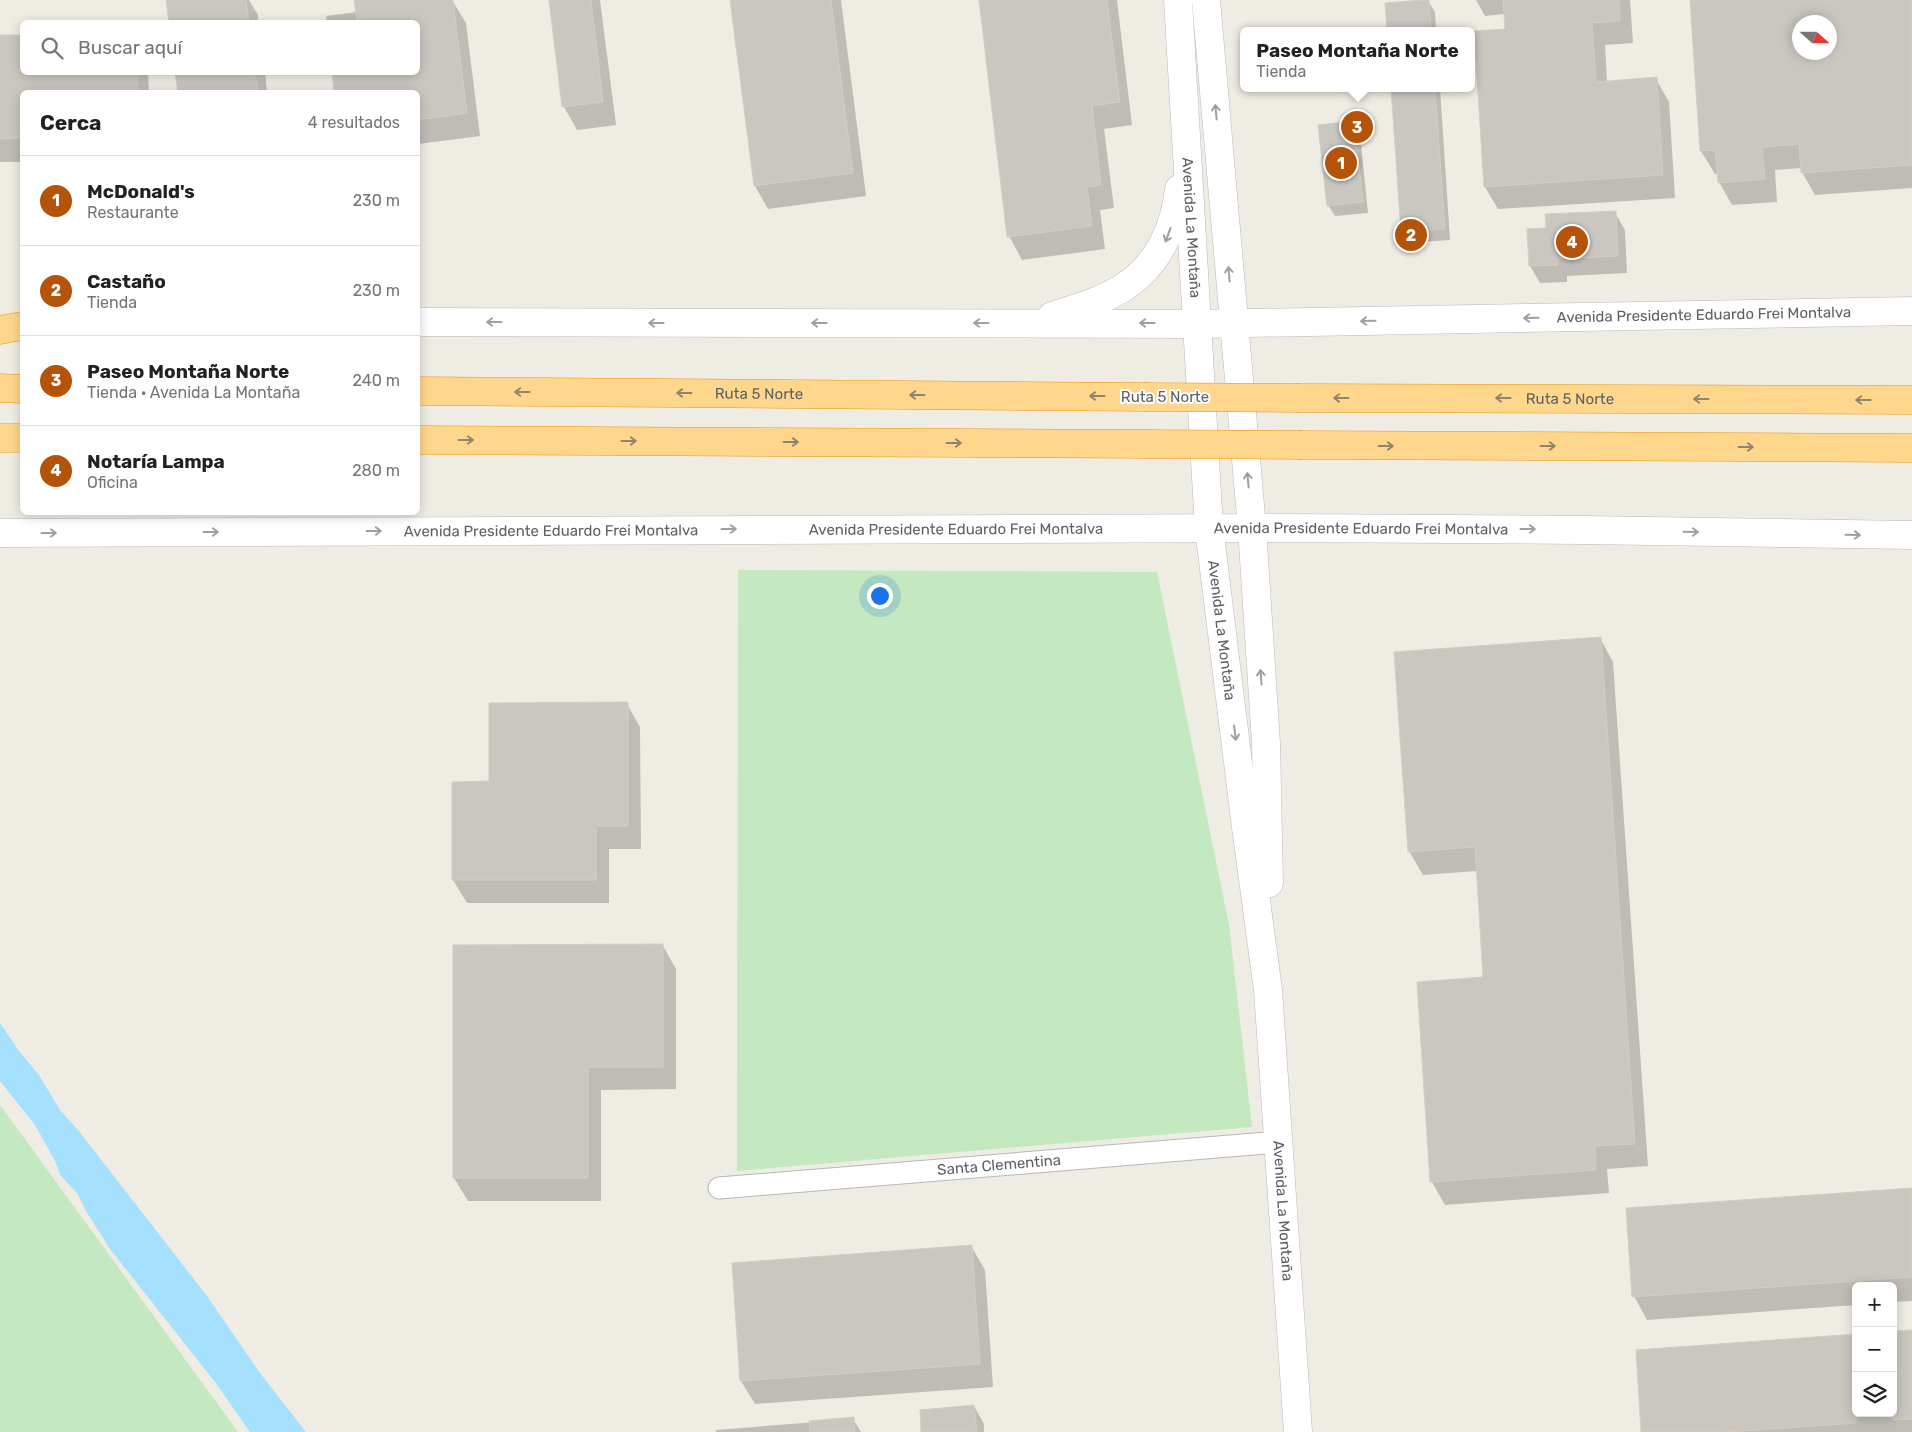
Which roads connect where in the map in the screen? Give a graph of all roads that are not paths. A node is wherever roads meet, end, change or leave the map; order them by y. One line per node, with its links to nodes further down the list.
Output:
1 (1178, 0): 3 (main road, Avenida La Montaña)
2 (1206, 0): 9 (main road, Avenida La Montaña, one-way to 2)
3 (1186, 135): 8 (main road, one-way to 8); 10 (main road, Avenida La Montaña)
4 (1912, 311): 9 (main road, Avenida Presidente Eduardo Frei Montalva, one-way to 9)
5 (0, 321): 6 (main road)
6 (20, 321)
7 (420, 322): 8 (main road, Avenida Presidente Eduardo Frei Montalva, one-way to 7)
8 (1030, 323): 10 (main road, Avenida Presidente Eduardo Frei Montalva, one-way to 8)
9 (1234, 323): 10 (main road, Avenida Presidente Eduardo Frei Montalva); 22 (main road, Avenida La Montaña, one-way to 9)
10 (1196, 324): 21 (main road, Avenida La Montaña)
11 (20, 326): 12 (highway)
12 (0, 330)
13 (0, 388): 14 (highway)
14 (20, 389)
15 (420, 392): 16 (highway, Ruta 5 Norte, one-way to 15, bridge)
16 (1912, 400)
17 (0, 438): 18 (highway)
18 (20, 438)
19 (420, 440): 20 (highway, one-way to 20, bridge)
20 (1912, 448)
21 (1209, 528): 22 (main road, Avenida Presidente Eduardo Frei Montalva); 23 (main road, Avenida Presidente Eduardo Frei Montalva, one-way to 21); 25 (main road, Avenida La Montaña, one-way to 25)
22 (1252, 528): 24 (main road, Avenida Presidente Eduardo Frei Montalva, one-way to 24); 25 (main road, Avenida La Montaña, one-way to 22)
23 (0, 533)
24 (1912, 535)
25 (1268, 990): 26 (main road, Avenida La Montaña)
26 (1279, 1142): 27 (street, Santa Clementina); 28 (main road, Avenida La Montaña)
27 (720, 1188)
28 (1298, 1432)

